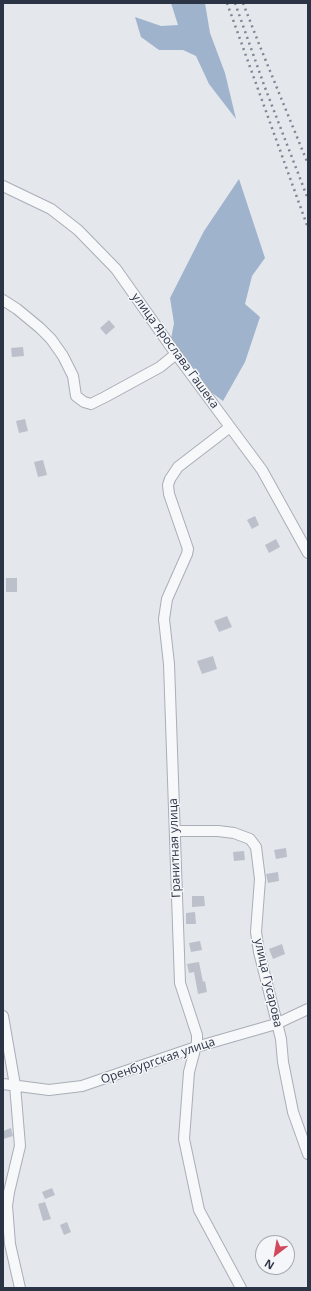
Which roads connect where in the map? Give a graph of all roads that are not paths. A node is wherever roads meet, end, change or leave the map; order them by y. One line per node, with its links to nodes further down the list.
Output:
1 (3, 186): 3 (street, улица Ярослава Гашека)
2 (3, 300): 3 (street)
3 (176, 354): 4 (street, улица Ярослава Гашека)
4 (230, 427): 5 (street, улица Ярослава Гашека); 6 (street, Гранитная улица)
5 (308, 553)
6 (175, 831): 9 (street, улица Гусарова); 10 (street, Гранитная улица)
7 (308, 1009): 9 (street, Оренбургская улица)
8 (3, 1016): 12 (street)
9 (276, 1024): 10 (street, Оренбургская улица); 13 (street, улица Гусарова)
10 (196, 1047): 12 (street, Оренбургская улица); 15 (street, Гранитная улица)
11 (3, 1084): 12 (street, Оренбургская улица)
12 (15, 1085): 14 (street)
13 (308, 1154)
14 (20, 1288)
15 (241, 1288)

